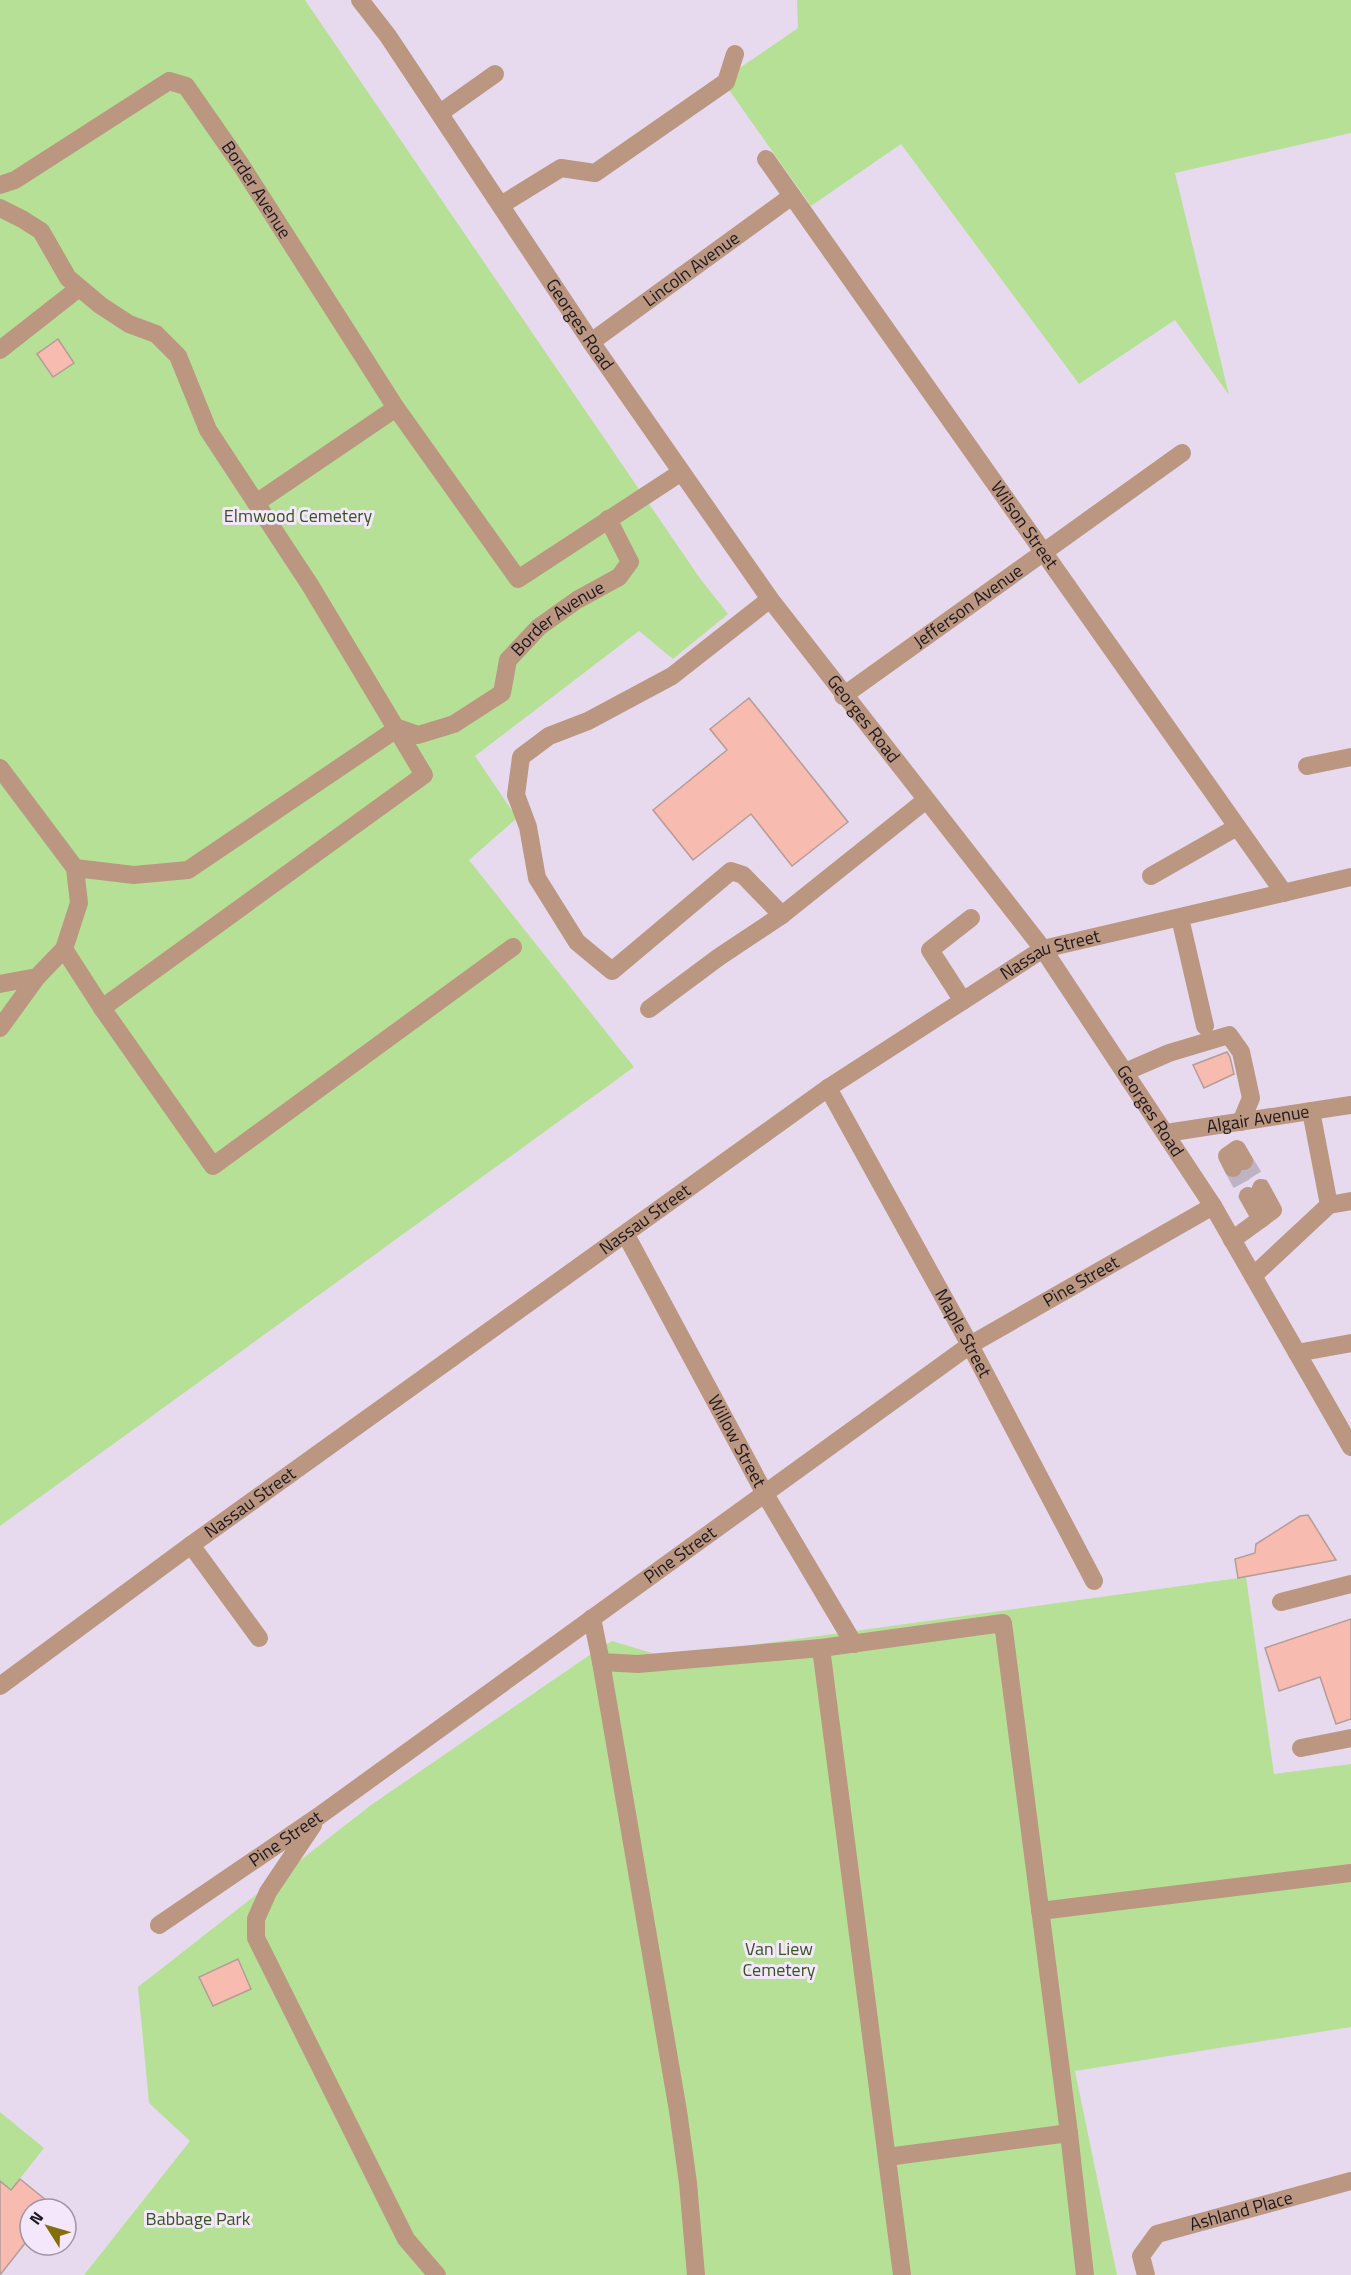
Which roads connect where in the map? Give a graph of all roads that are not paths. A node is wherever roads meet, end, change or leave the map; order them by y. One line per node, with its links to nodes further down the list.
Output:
1 (360, 0): 4 (street, Georges Road)
2 (735, 54): 8 (street)
3 (495, 74): 4 (street)
4 (440, 113): 8 (street, Georges Road)
5 (766, 159): 7 (street, Wilson Street)
6 (0, 185): 13 (street, Border Avenue)
7 (792, 196): 11 (street, Lincoln Avenue); 18 (street, Wilson Street)
8 (501, 205): 11 (street, Georges Road)
9 (0, 208): 10 (street)
10 (79, 288): 12 (street); 16 (street)
11 (591, 342): 15 (street, Georges Road)
12 (0, 350)
13 (396, 408): 16 (street); 17 (street, Border Avenue)
14 (1182, 453): 18 (street, Jefferson Avenue)
15 (680, 473): 17 (street); 19 (street, Georges Road)
16 (256, 503): 21 (street)
17 (608, 519): 21 (street, Border Avenue)
18 (1044, 552): 20 (street, Jefferson Avenue); 26 (street, Wilson Street)
19 (770, 599): 20 (street, Georges Road); 31 (street)
20 (843, 696): 25 (street, Georges Road)
21 (398, 728): 27 (street); 40 (street)
22 (1351, 757): 23 (street)
23 (1307, 766)
24 (0, 768): 27 (street)
25 (926, 800): 31 (street); 36 (street, Georges Road)
26 (1238, 827): 28 (street); 30 (street, Wilson Street)
27 (75, 868): 35 (street)
28 (1151, 876)
29 (1351, 877): 30 (street, Nassau Street)
30 (1284, 893): 33 (street, Nassau Street)
31 (782, 915): 41 (street)
32 (971, 918): 39 (street)
33 (1180, 918): 36 (street, Nassau Street); 42 (street)
34 (513, 947): 40 (street)
35 (64, 950): 37 (street); 40 (street)
36 (1043, 950): 39 (street, Nassau Street); 44 (street, Georges Road)
37 (37, 977): 38 (street); 43 (street)
38 (0, 984)
39 (963, 1001): 45 (street, Nassau Street)
40 (102, 1008)
41 (649, 1009)
42 (1205, 1026)
43 (0, 1028)
44 (1125, 1072): 48 (street); 50 (street, Georges Road)
45 (828, 1088): 56 (street, Nassau Street); 60 (street, Maple Street)
46 (1351, 1106): 47 (street, Algair Avenue)
47 (1311, 1111): 48 (street, Algair Avenue); 54 (street)
48 (1241, 1122): 49 (street, Algair Avenue)
49 (1217, 1126): 50 (street, Algair Avenue); 51 (street)
50 (1166, 1133): 55 (street, Georges Road)
51 (1236, 1160)
52 (1255, 1192): 57 (street)
53 (1351, 1201): 54 (street)
54 (1329, 1205): 58 (street)
55 (1213, 1206): 57 (street, Georges Road); 60 (street, Pine Street)
56 (626, 1235): 64 (street, Willow Street); 65 (street, Nassau Street)
57 (1232, 1240): 58 (street, Georges Road)
58 (1253, 1276): 61 (street, Georges Road)
59 (1351, 1343): 61 (street)
60 (970, 1346): 64 (street, Pine Street); 66 (street, Maple Street)
61 (1297, 1353): 62 (street, Georges Road)
62 (1346, 1429): 63 (street, Georges Road)
63 (1351, 1447)
64 (765, 1494): 69 (street, Pine Street); 71 (street, Willow Street)
65 (191, 1545): 70 (street); 74 (street, Nassau Street)
66 (1094, 1581)
67 (1351, 1584): 68 (street)
68 (1281, 1602)
69 (592, 1618): 73 (street); 77 (street, Pine Street)
70 (259, 1638)
71 (854, 1644): 72 (street); 79 (street)
72 (821, 1648): 73 (street); 82 (street)
73 (601, 1662): 85 (street)
74 (0, 1686)
75 (1351, 1738): 76 (street)
76 (1301, 1748)
77 (319, 1816): 80 (street, Pine Street); 84 (street)
78 (1351, 1873): 79 (street)
79 (1040, 1911): 81 (street)
80 (159, 1925)
81 (1069, 2133): 82 (street); 87 (street)
82 (887, 2157): 86 (street)
83 (1351, 2181): 88 (street, Ashland Place)
84 (437, 2275)
85 (696, 2275)
86 (902, 2275)
87 (1085, 2275)
88 (1146, 2275)

